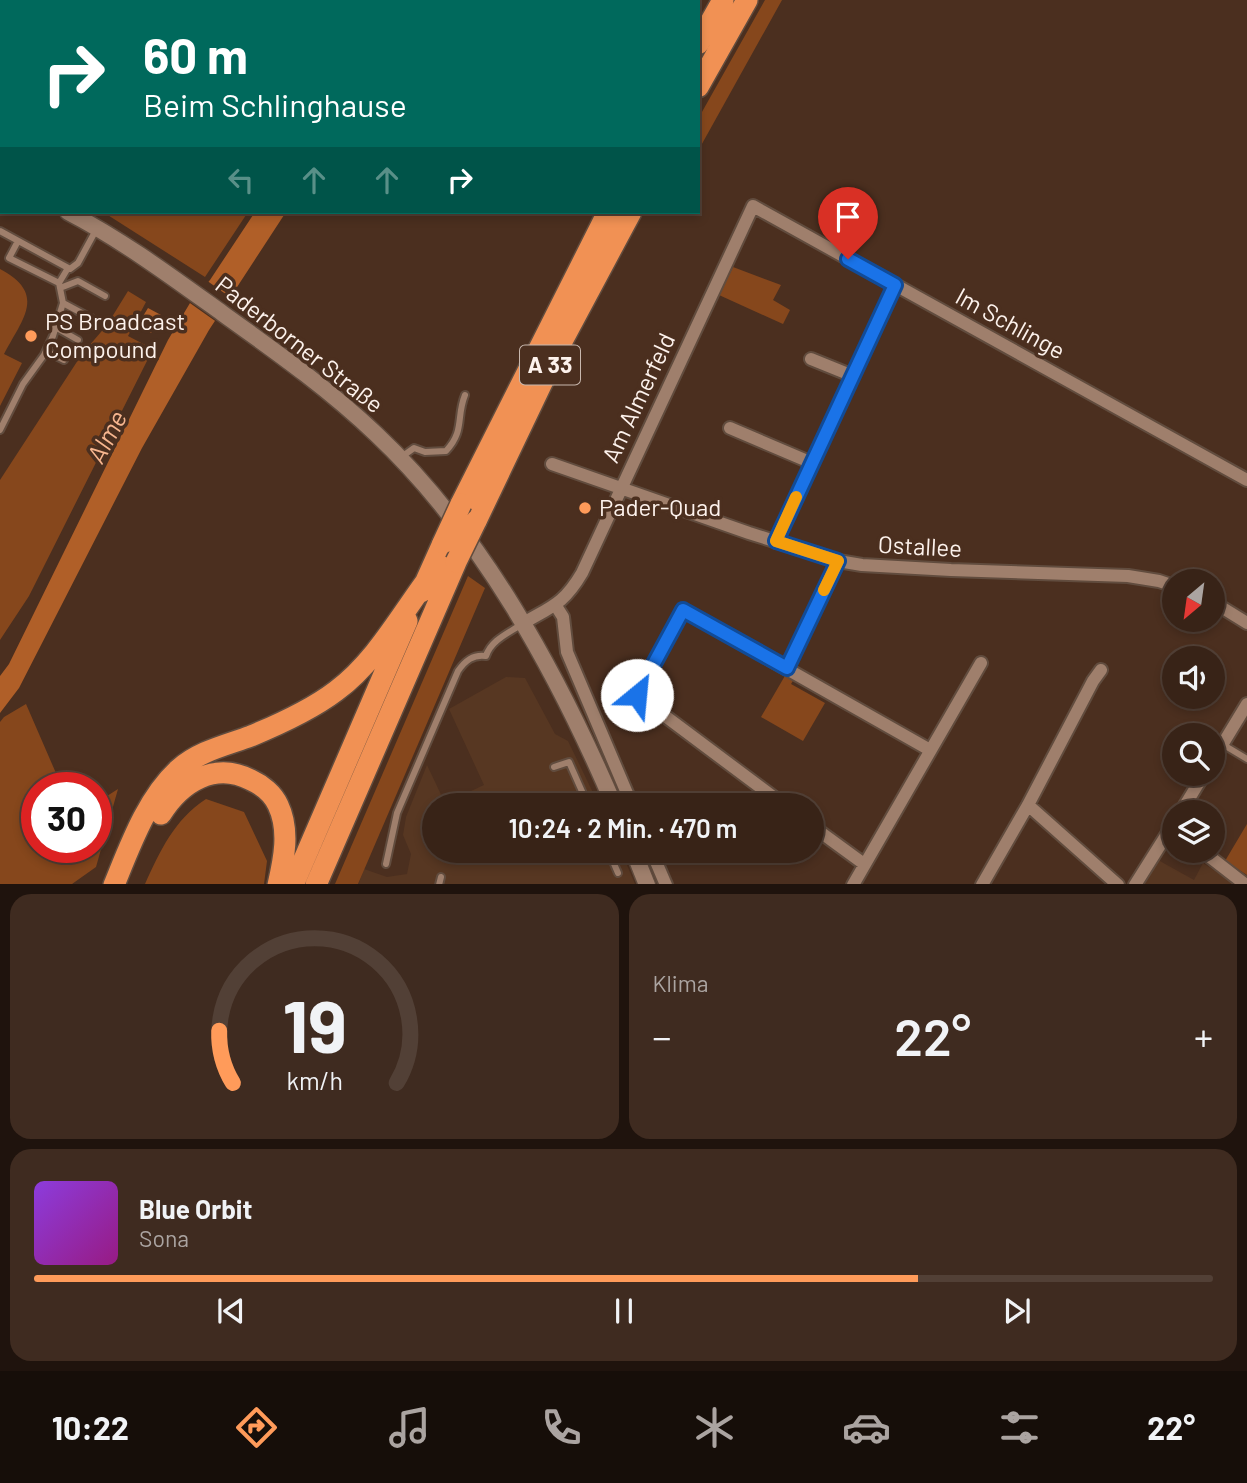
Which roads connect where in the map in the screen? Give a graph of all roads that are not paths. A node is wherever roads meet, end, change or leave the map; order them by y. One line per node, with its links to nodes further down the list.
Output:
1 (723, 0): 3 (highway)
2 (747, 0): 4 (highway)
3 (700, 40)
4 (700, 83)
5 (753, 206): 13 (street, Im Schlinge); 31 (street, Am Almerfeld)
6 (72, 214): 9 (street, Paderborner Straße)
7 (607, 214): 34 (highway, A 33, bridge)
8 (630, 214): 67 (highway, A 33, bridge)
9 (97, 228): 12 (lane); 27 (street, Paderborner Straße)
10 (0, 231): 11 (lane)
11 (18, 241): 12 (lane); 14 (lane)
12 (68, 268): 14 (lane)
13 (895, 285): 23 (street); 30 (street, Im Schlinge)
14 (60, 286): 15 (lane); 16 (lane)
15 (105, 296)
16 (63, 303): 17 (lane); 18 (lane)
17 (91, 318)
18 (55, 327): 19 (lane); 20 (lane)
19 (78, 340)
20 (46, 351): 22 (lane); 26 (lane)
21 (811, 359): 23 (street)
22 (64, 360)
23 (853, 376): 28 (street)
24 (465, 395): 27 (lane)
25 (730, 428): 28 (street)
26 (0, 430)
27 (400, 458): 39 (street, Paderborner Straße)
28 (812, 463): 32 (street)
29 (552, 464): 31 (street, Ostallee)
30 (1247, 480)
31 (620, 488): 32 (street, Ostallee); 36 (street, Am Almerfeld)
32 (776, 541): 33 (street, Ostallee)
33 (838, 561): 35 (street, Ostallee); 41 (street)
34 (426, 580): 63 (highway); 66 (highway, A 33)
35 (1162, 581)
36 (556, 606): 39 (street, Am Almerfeld); 51 (street)
37 (1225, 609): 38 (street)
38 (1247, 623)
39 (522, 624): 50 (street, Paderborner Straße); 60 (lane)
40 (981, 663): 46 (street)
41 (787, 668): 46 (street); 52 (street)
42 (1101, 670): 53 (street)
43 (1247, 704): 44 (street)
44 (1225, 739)
45 (1225, 746): 47 (lane)
46 (930, 750): 61 (street)
47 (1247, 760)
48 (554, 767): 49 (lane)
49 (583, 793)
50 (609, 793)
51 (627, 793)
52 (768, 793)
53 (1028, 805): 71 (street); 72 (street)
54 (824, 835): 61 (street)
55 (1162, 845): 73 (street)
56 (614, 863): 62 (lane)
57 (639, 863): 68 (street)
58 (657, 863): 69 (street)
59 (1218, 863): 74 (street)
60 (386, 864)
61 (864, 864): 70 (street)
62 (618, 873)
63 (120, 878): 64 (highway); 65 (highway)
64 (107, 884)
65 (278, 884)
66 (293, 884)
67 (316, 884)
68 (648, 884)
69 (666, 884)
70 (853, 884)
71 (982, 884)
72 (1118, 884)
73 (1135, 884)
74 (1246, 884)

